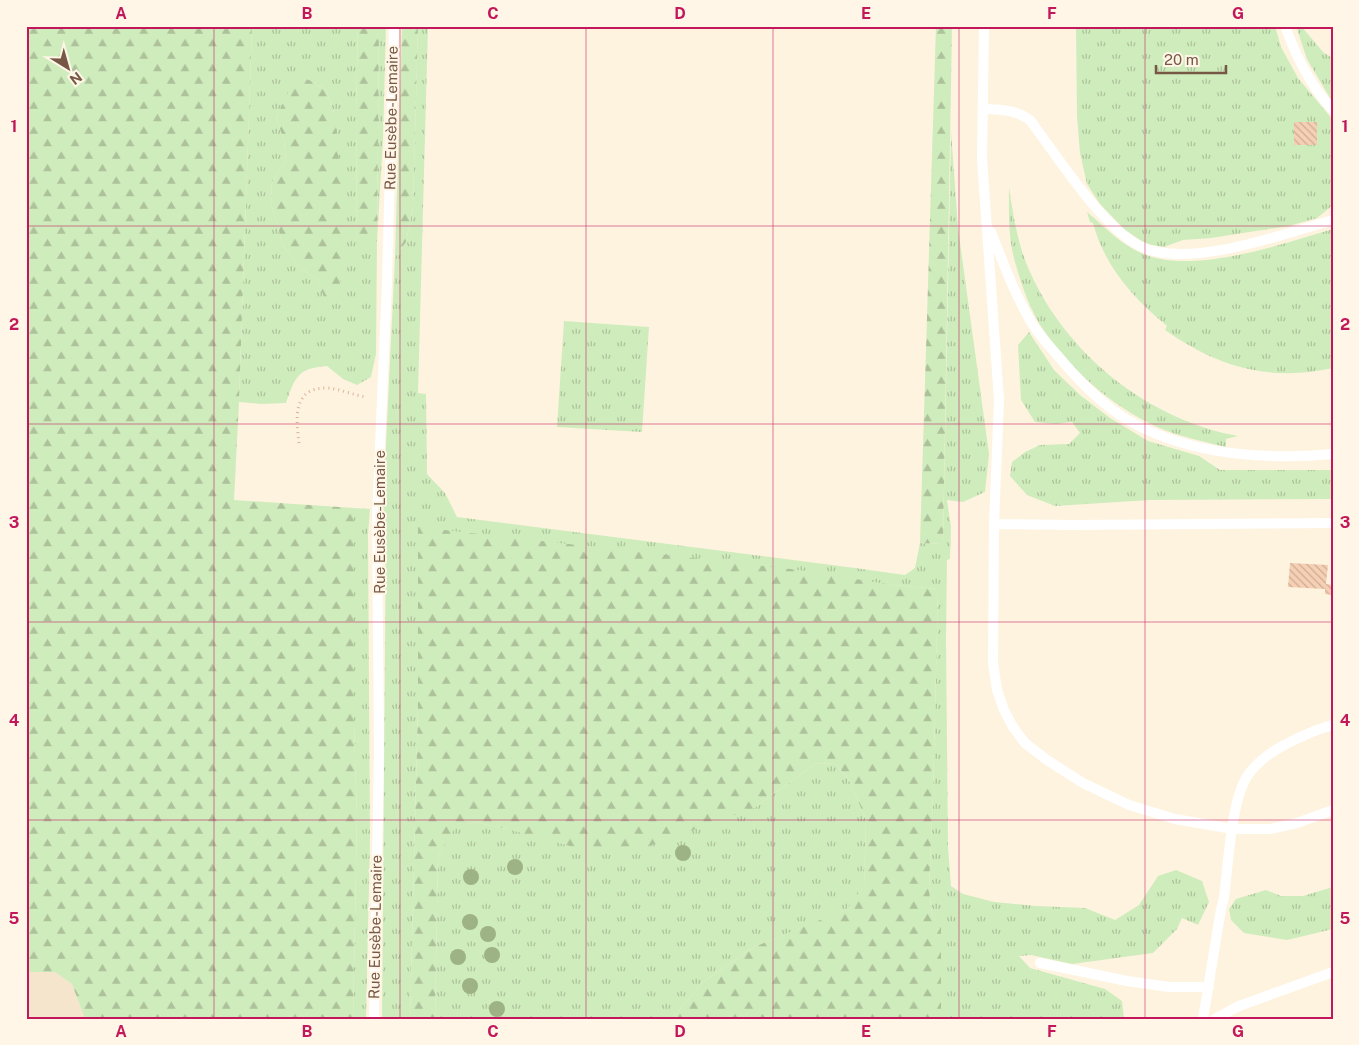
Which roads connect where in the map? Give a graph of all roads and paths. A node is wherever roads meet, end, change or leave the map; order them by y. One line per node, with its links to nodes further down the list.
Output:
1 (394, 26): 8 (lane, Rue Eusèbe-Lemaire)
2 (984, 26): 4 (lane)
3 (1286, 26): 5 (lane)
4 (983, 109): 6 (lane); 7 (lane)
5 (1333, 110)
6 (1333, 220)
7 (987, 221): 10 (lane); 12 (lane)
8 (381, 399): 9 (path); 19 (lane, Rue Eusèbe-Lemaire)
9 (299, 443)
10 (1333, 454)
11 (1333, 523): 12 (lane)
12 (994, 524): 15 (lane)
13 (1333, 724): 15 (lane)
14 (1333, 810): 15 (lane)
15 (1233, 829): 18 (lane)
16 (1040, 962): 18 (lane)
17 (1333, 972): 21 (lane)
18 (1209, 987): 20 (lane)
19 (374, 1019)
20 (1203, 1019)
21 (1214, 1019)

